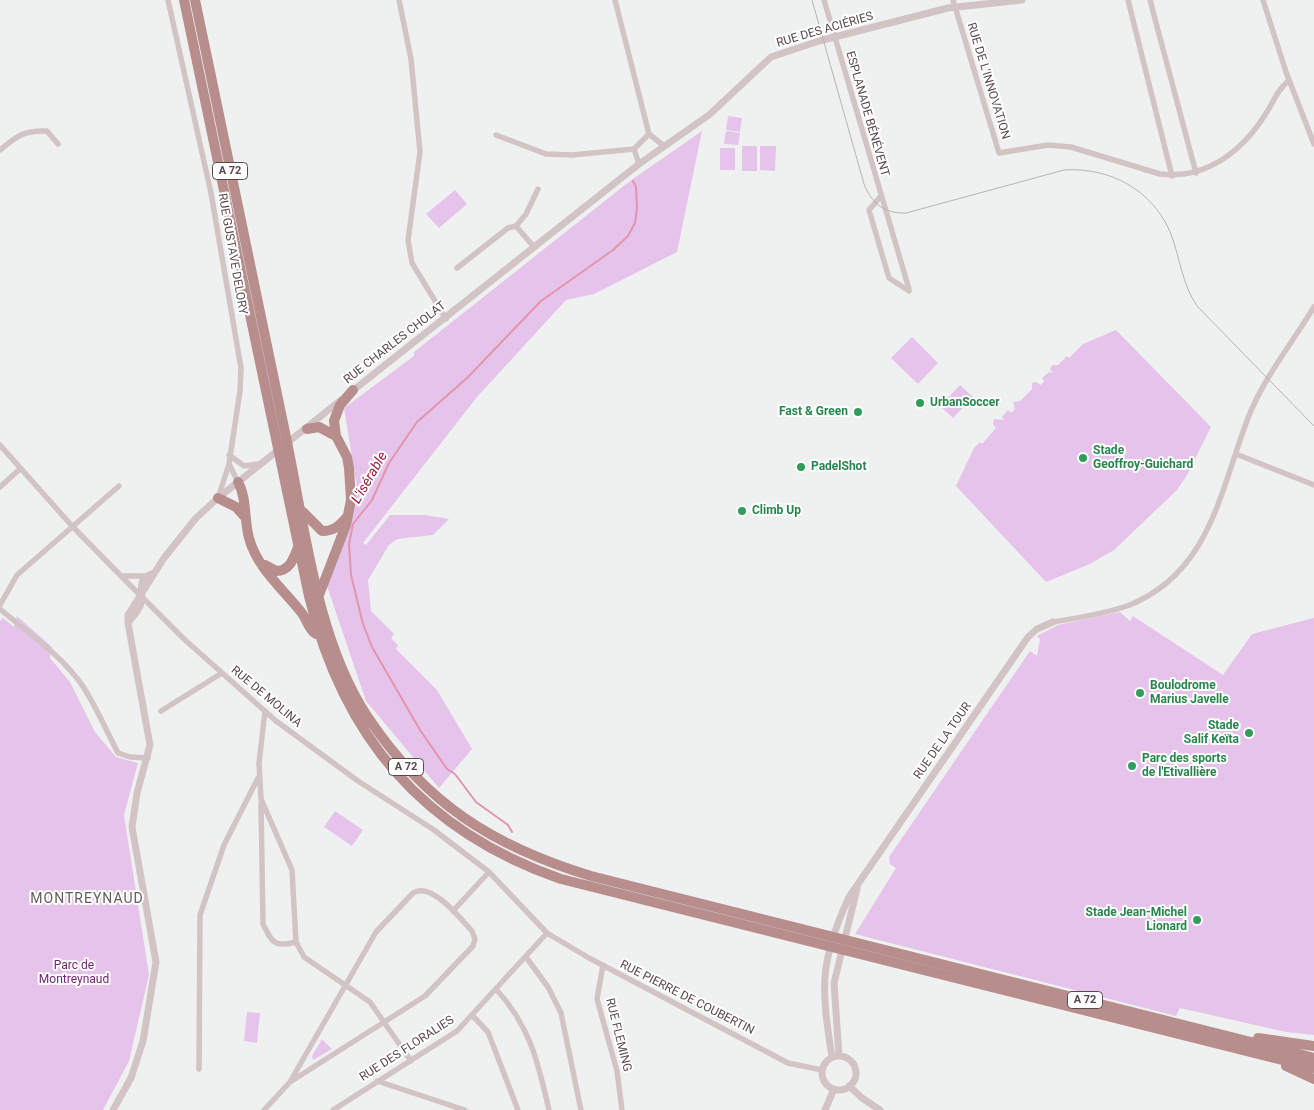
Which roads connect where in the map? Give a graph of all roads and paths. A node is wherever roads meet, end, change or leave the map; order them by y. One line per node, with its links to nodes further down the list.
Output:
1 (168, 0): 36 (street, RUE GUSTAVE DELORY)
2 (184, 0): 49 (highway, A 72)
3 (195, 0): 45 (highway, A 72)
4 (399, 0): 30 (street)
5 (615, 0): 14 (street)
6 (824, 0): 12 (street, ESPLANADE BÉNÉVENT)
7 (1022, 0): 11 (street, RUE DES ACIÉRIES)
8 (1128, 0): 23 (street)
9 (1150, 0): 22 (street)
10 (1263, 0): 13 (street)
11 (954, 3): 12 (street, RUE DES ACIÉRIES); 23 (street, RUE DE L'INNOVATION)
12 (835, 38): 18 (street, RUE DES ACIÉRIES); 25 (street, ESPLANADE BÉNÉVENT)
13 (1289, 80): 17 (street); 22 (street, RUE DE L'INNOVATION)
14 (649, 134): 18 (street); 19 (street)
15 (496, 135): 19 (street)
16 (58, 144): 20 (street)
17 (1314, 144)
18 (664, 146): 21 (street, RUE CHARLES CHOLAT)
19 (634, 148): 21 (street)
20 (0, 150)
21 (639, 164): 27 (street, RUE CHARLES CHOLAT)
22 (1196, 173): 23 (street, RUE DE L'INNOVATION)
23 (1172, 176)
24 (538, 189): 26 (street)
25 (881, 196): 25 (street, ESPLANADE BÉNÉVENT)
26 (516, 226): 27 (street); 28 (street)
27 (534, 248): 30 (street, RUE CHARLES CHOLAT)
28 (457, 268)
29 (1314, 307): 35 (street)
30 (446, 319): 31 (street, RUE CHARLES CHOLAT)
31 (353, 390): 32 (street, RUE CHARLES CHOLAT); 33 (highway)
32 (303, 431): 33 (highway); 38 (street, RUE CHARLES CHOLAT)
33 (336, 436): 47 (highway)
34 (0, 445): 39 (street, RUE DE MOLINA)
35 (1236, 454): 41 (street); 57 (street)
36 (229, 455): 37 (street, RUE GUSTAVE DELORY); 38 (street)
37 (229, 464): 40 (street, RUE GUSTAVE DELORY); 44 (street, RUE GUSTAVE DELORY)
38 (259, 464): 40 (street, RUE CHARLES CHOLAT)
39 (20, 469): 43 (street); 48 (street, RUE DE MOLINA)
40 (238, 482): 44 (street, RUE CHARLES CHOLAT); 46 (highway)
41 (1314, 485)
42 (118, 486): 48 (street)
43 (0, 487)
44 (218, 498): 46 (highway); 51 (street, RUE CHARLES CHOLAT)
45 (301, 511): 47 (highway); 55 (highway, A 72)
46 (244, 516): 50 (highway)
47 (348, 516): 55 (highway)
48 (72, 526): 52 (street, RUE DE MOLINA); 56 (street)
49 (298, 547): 50 (highway); 58 (highway, A 72)
50 (259, 560): 58 (highway)
51 (154, 573): 53 (street); 54 (street, RUE CHARLES CHOLAT)
52 (121, 576): 53 (street); 54 (street, RUE DE MOLINA)
53 (146, 576): 54 (street)
54 (141, 595): 59 (street, RUE DE MOLINA); 62 (street)
55 (319, 595): 76 (highway, A 72)
56 (0, 607): 62 (street)
57 (1053, 622): 66 (street, RUE DE LA TOUR)
58 (319, 636): 80 (highway, A 72)
59 (222, 673): 60 (street); 61 (street, RUE DE MOLINA)
60 (161, 711)
61 (265, 712): 63 (street); 65 (street, RUE DE MOLINA)
62 (148, 758): 90 (street)
63 (258, 778): 64 (street); 83 (street)
64 (261, 799): 69 (street); 69 (street)
65 (489, 872): 67 (street); 68 (street, RUE DE MOLINA)
66 (860, 881): 78 (street, RUE DE LA TOUR); 78 (street, RUE DE LA TOUR)
67 (453, 911): 72 (street); 75 (street)
68 (547, 933): 70 (street, RUE DES FLORALIES); 71 (street, RUE PIERRE DE COUBERTIN)
69 (296, 942): 72 (street)
70 (526, 956): 73 (street, RUE DES FLORALIES); 97 (street)
71 (603, 965): 84 (street, RUE PIERRE DE COUBERTIN); 98 (street, RUE FLEMING)
72 (346, 986): 75 (street); 87 (street)
73 (496, 989): 74 (street, RUE DES FLORALIES); 96 (street)
74 (472, 1015): 81 (street, RUE DES FLORALIES); 95 (street)
75 (384, 1020): 81 (street); 87 (street)
76 (1240, 1039): 77 (highway); 79 (highway, A 72)
77 (1314, 1046)
78 (835, 1056): 84 (street); 88 (street)
79 (1314, 1058)
80 (1280, 1060): 82 (highway, A 72); 85 (highway)
81 (411, 1061): 86 (street, RUE DES FLORALIES)
82 (1314, 1068)
83 (199, 1069)
84 (822, 1070): 89 (street)
85 (1314, 1079)
86 (377, 1081): 92 (street, RUE DES FLORALIES); 94 (street)
87 (290, 1082): 91 (street)
88 (849, 1086): 89 (street); 100 (street)
89 (834, 1089): 99 (street)
90 (113, 1110)
91 (264, 1110)
92 (333, 1110): 93 (street)
93 (346, 1110)
94 (466, 1110)
95 (518, 1110)
96 (549, 1110)
97 (581, 1110)
98 (622, 1110)
99 (825, 1110)
100 (880, 1110)

